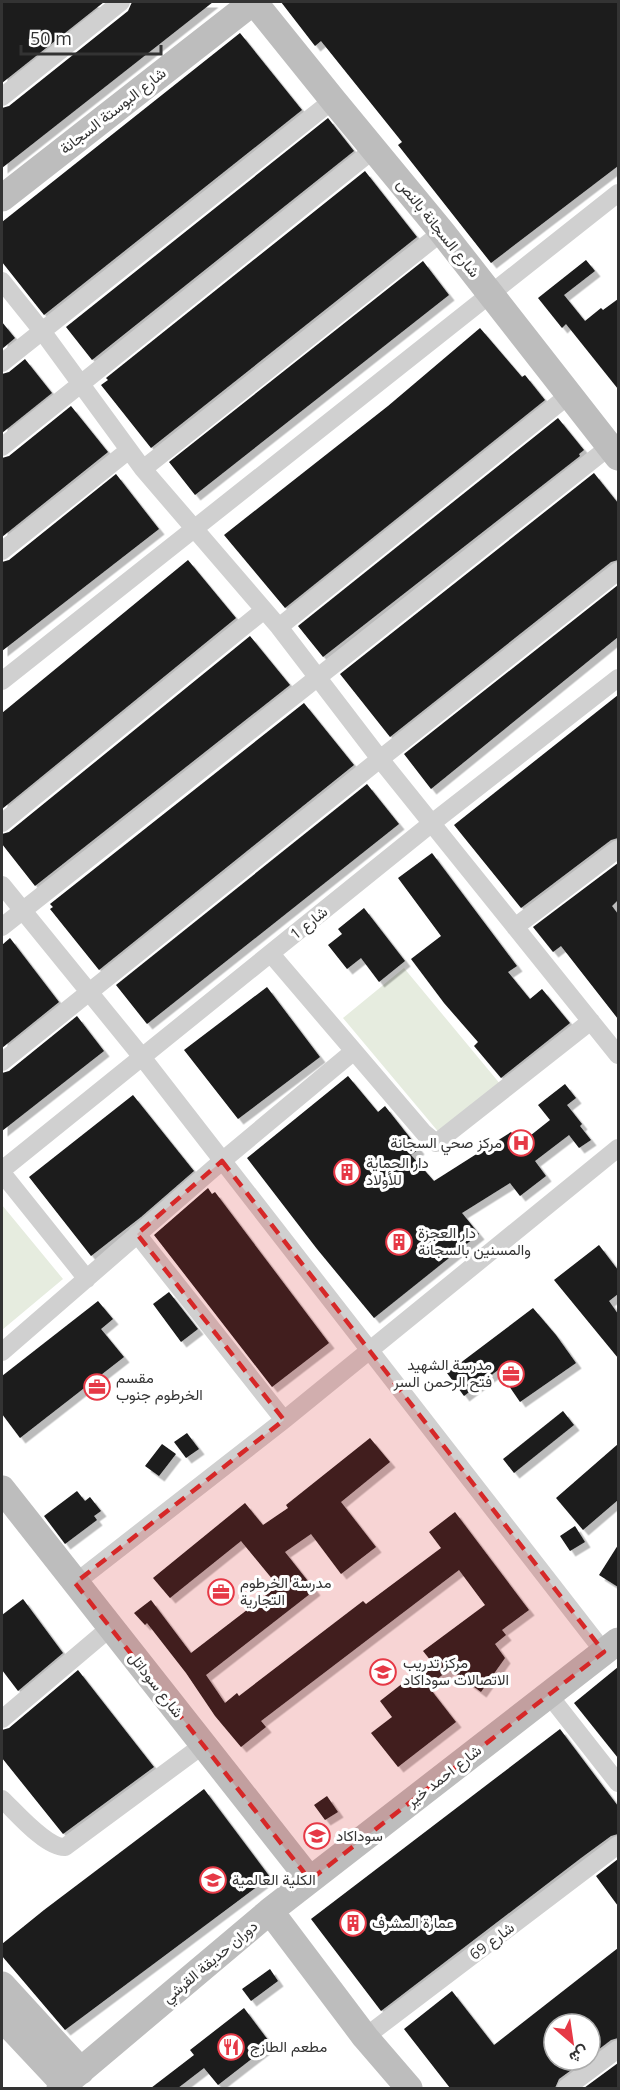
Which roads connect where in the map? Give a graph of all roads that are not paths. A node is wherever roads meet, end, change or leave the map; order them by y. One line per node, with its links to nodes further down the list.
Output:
1 (121, 2): 3 (street)
2 (254, 2): 4 (street, شارع السجانة بالنص); 7 (street, شارع البوستة السجانة)
3 (2, 97)
4 (333, 100): 5 (street, شارع السجانة بالنص); 11 (street)
5 (373, 150): 8 (street, شارع السجانة بالنص); 13 (street)
6 (618, 193): 10 (street)
7 (2, 198)
8 (442, 231): 10 (street, شارع السجانة بالنص); 18 (street)
9 (2, 280): 11 (street)
10 (491, 295): 14 (street, شارع السجانة بالنص); 19 (street)
11 (42, 331): 12 (street); 13 (street)
12 (2, 363)
13 (81, 384): 15 (street); 16 (street)
14 (569, 395): 17 (street, شارع السجانة بالنص); 23 (street)
15 (2, 447)
16 (129, 450): 18 (street); 20 (street)
17 (614, 452): 24 (street)
18 (143, 469): 19 (street)
19 (195, 529): 22 (street); 26 (street)
20 (2, 551)
21 (618, 571): 27 (street)
22 (264, 610): 23 (street); 28 (street)
23 (279, 627): 24 (street)
24 (318, 676): 27 (street); 32 (street)
25 (618, 678): 29 (street, شارع 1)
26 (2, 681)
27 (380, 759): 29 (street); 36 (street)
28 (2, 823)
29 (432, 823): 34 (street); 35 (street, شارع 1)
30 (618, 849): 34 (street)
31 (2, 885): 32 (street)
32 (22, 910): 33 (street); 36 (street)
33 (2, 927)
34 (515, 927): 37 (street)
35 (271, 954): 38 (street); 40 (street, شارع 1)
36 (89, 992): 40 (street); 41 (street)
37 (591, 1021): 38 (street); 39 (street)
38 (354, 1051): 43 (street)
39 (618, 1055)
40 (141, 1057): 43 (street); 44 (street, شارع 1)
41 (2, 1062)
42 (618, 1149): 47 (street)
43 (222, 1161): 45 (street); 47 (street)
44 (2, 1171): 46 (street)
45 (137, 1234): 46 (street); 49 (street)
46 (87, 1279): 48 (street)
47 (370, 1350): 49 (street); 53 (street)
48 (2, 1352)
49 (284, 1420): 51 (street)
50 (2, 1490): 51 (street, شارع سوداتل)
51 (75, 1583): 52 (street, شارع سوداتل)
52 (111, 1628): 55 (street); 56 (street, شارع سوداتل)
53 (611, 1647): 54 (street, شارع احمد خير)
54 (549, 1695): 57 (street); 60 (street, شارع احمد خير)
55 (2, 1719)
56 (203, 1745): 58 (street); 60 (street, شارع سوداتل)
57 (618, 1783)
58 (2, 1798)
59 (618, 1845): 64 (street, شارع 69)
60 (310, 1880): 61 (street, شارع احمد خير)
61 (270, 1911): 64 (street, دوران حديقة القرشي); 66 (street, دوران حديقة القرشي)
62 (2, 1985): 66 (street)
63 (2, 2018): 66 (street)
64 (365, 2037): 67 (street, دوران حديقة القرشي)
65 (618, 2049): 68 (street)
66 (69, 2081)
67 (409, 2088)
68 (566, 2088)

